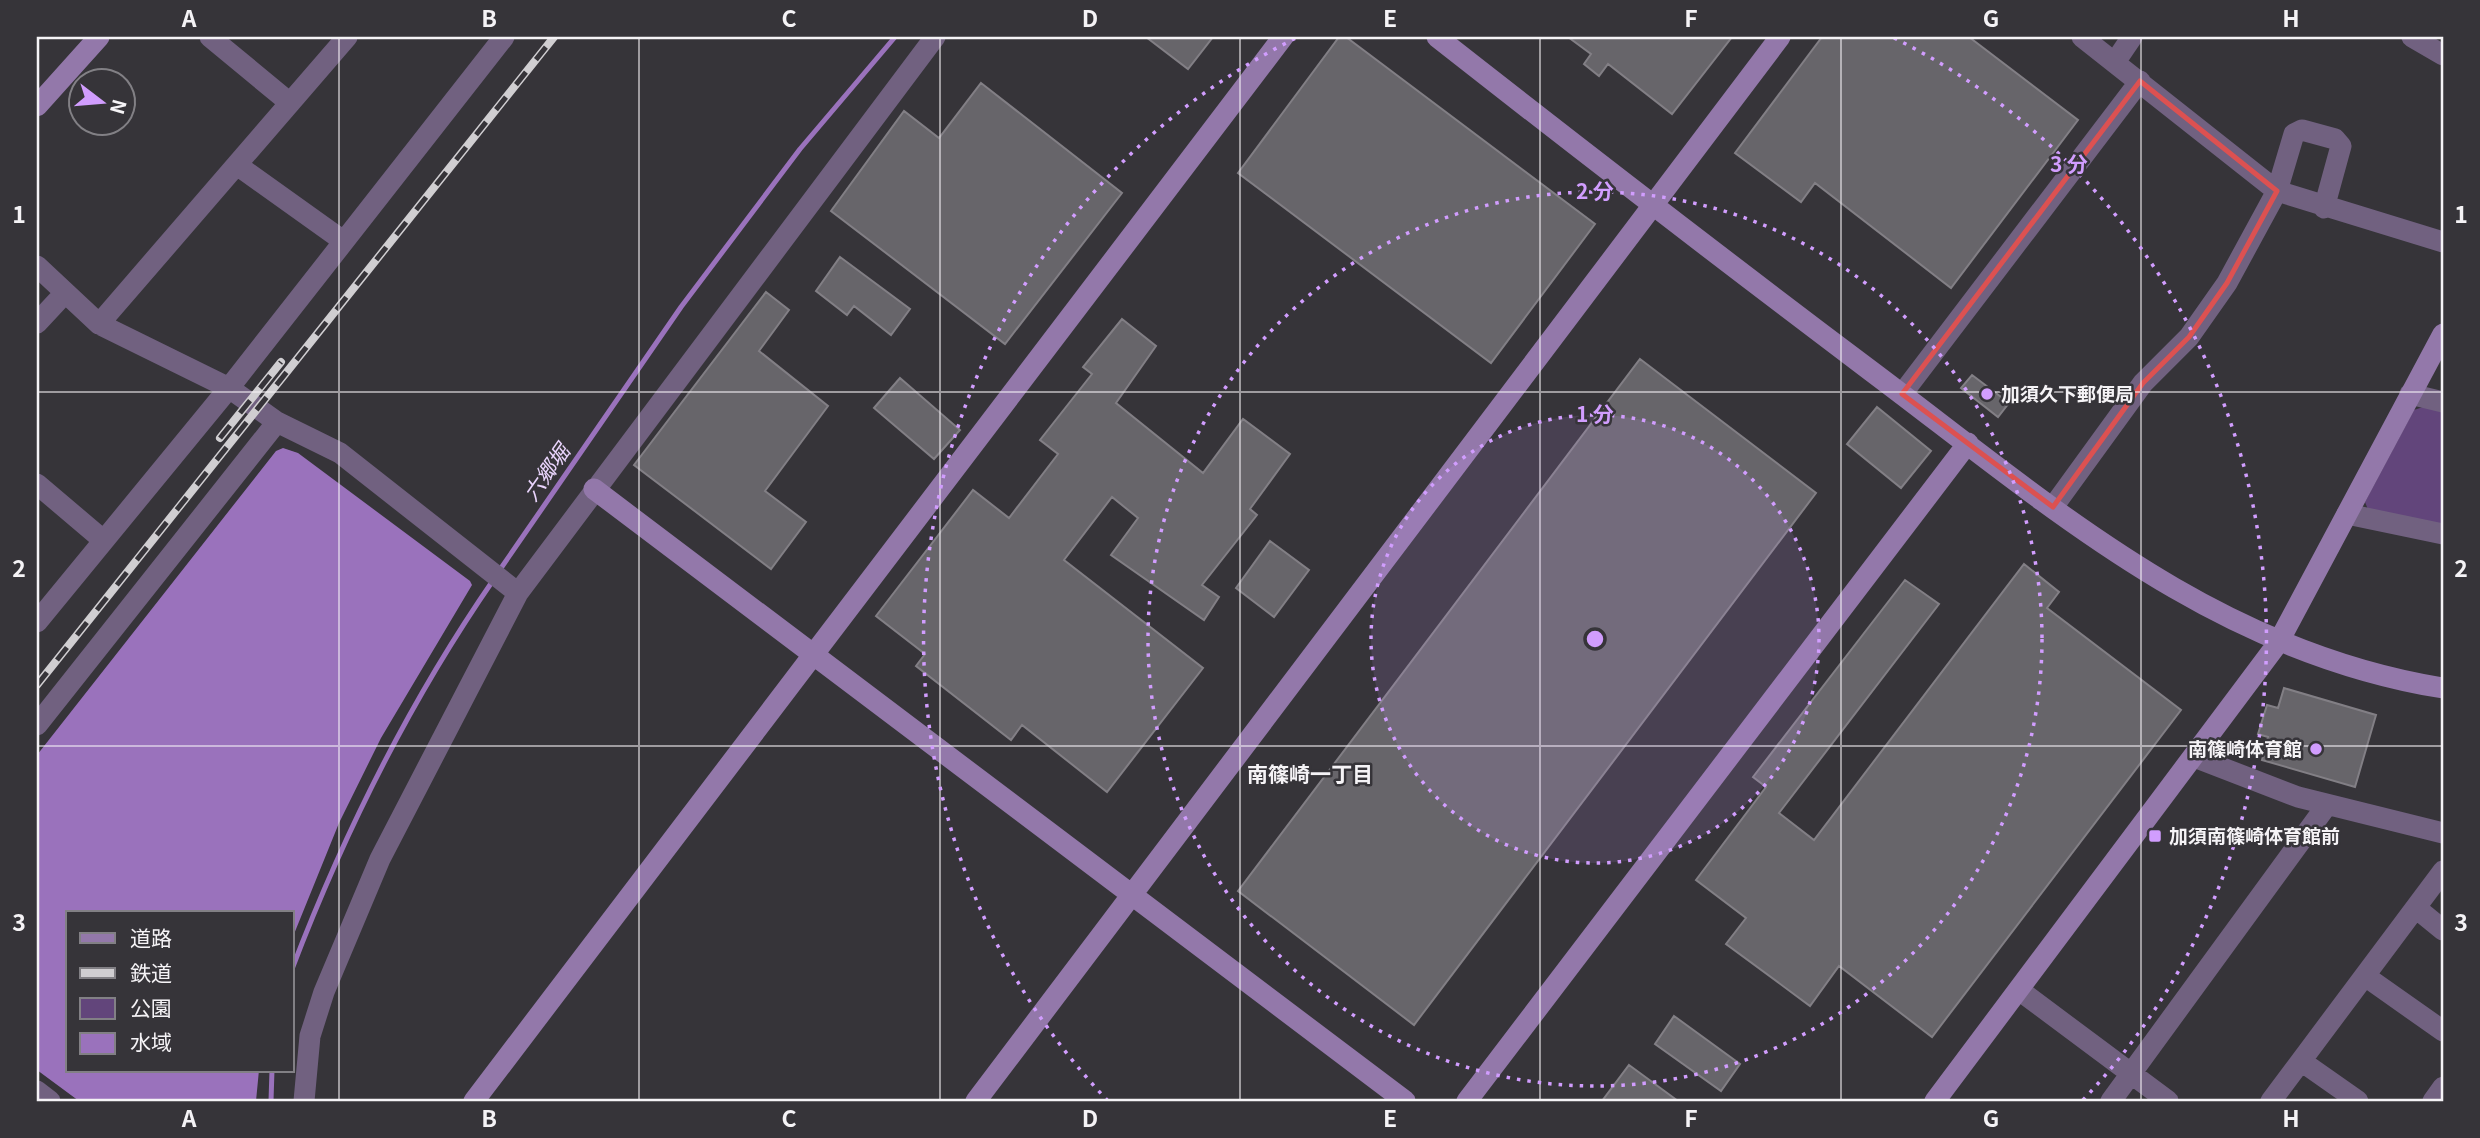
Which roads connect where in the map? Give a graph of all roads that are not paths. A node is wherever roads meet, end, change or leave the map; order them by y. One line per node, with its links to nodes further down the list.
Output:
1 (99, 37): 16 (street)
2 (210, 37): 15 (street)
3 (348, 37): 15 (street)
4 (935, 37): 35 (street)
5 (1283, 37): 43 (street)
6 (1437, 37): 19 (street)
7 (1780, 37): 19 (street)
8 (2082, 37): 13 (street)
9 (2132, 37): 13 (street)
10 (2412, 37): 12 (street)
11 (493, 40): 21 (street)
12 (2443, 55)
13 (2115, 62): 14 (street)
14 (2140, 81): 18 (street); 29 (street)
15 (290, 103): 17 (street)
16 (37, 106)
17 (237, 165): 21 (street); 26 (street)
18 (2277, 191): 20 (street); 20 (street); 36 (street)
19 (1650, 204): 29 (street); 50 (street)
20 (2324, 208): 22 (street)
21 (342, 240): 28 (street)
22 (2443, 242)
23 (37, 265): 24 (street)
24 (64, 293): 25 (street); 26 (street)
25 (37, 323)
26 (99, 324): 28 (street)
27 (2443, 334): 30 (street)
28 (229, 388): 32 (street); 39 (street)
29 (1902, 394): 33 (street)
30 (2410, 394): 31 (street); 37 (street)
31 (2443, 402)
32 (277, 422): 40 (street); 45 (street)
33 (1968, 443): 36 (street); 65 (street)
34 (37, 484): 39 (street)
35 (594, 489): 40 (street); 43 (street)
36 (2053, 507): 42 (street)
37 (2347, 514): 38 (street); 42 (street)
38 (2443, 534)
39 (103, 540): 41 (street)
40 (518, 593): 61 (street)
41 (37, 622)
42 (2278, 643): 44 (street); 46 (street)
43 (813, 655): 50 (street); 62 (street)
44 (2443, 688)
45 (37, 725)
46 (2194, 757): 47 (street); 54 (street)
47 (2327, 805): 48 (street); 57 (street)
48 (2443, 833)
49 (2443, 871): 51 (street)
50 (1131, 895): 63 (street); 64 (street)
51 (2416, 908): 52 (street); 53 (street)
52 (2443, 930)
53 (2365, 976): 55 (street); 56 (street)
54 (2019, 990): 57 (street); 66 (street)
55 (2443, 1031)
56 (2301, 1060): 69 (street); 70 (street)
57 (2129, 1072): 67 (street); 68 (street)
58 (2443, 1087): 71 (street)
59 (37, 1091): 60 (street)
60 (50, 1101)
61 (304, 1101)
62 (474, 1101)
63 (976, 1101)
64 (1405, 1101)
65 (1467, 1101)
66 (1935, 1101)
67 (2111, 1101)
68 (2168, 1101)
69 (2271, 1101)
70 (2358, 1101)
71 (2433, 1101)

